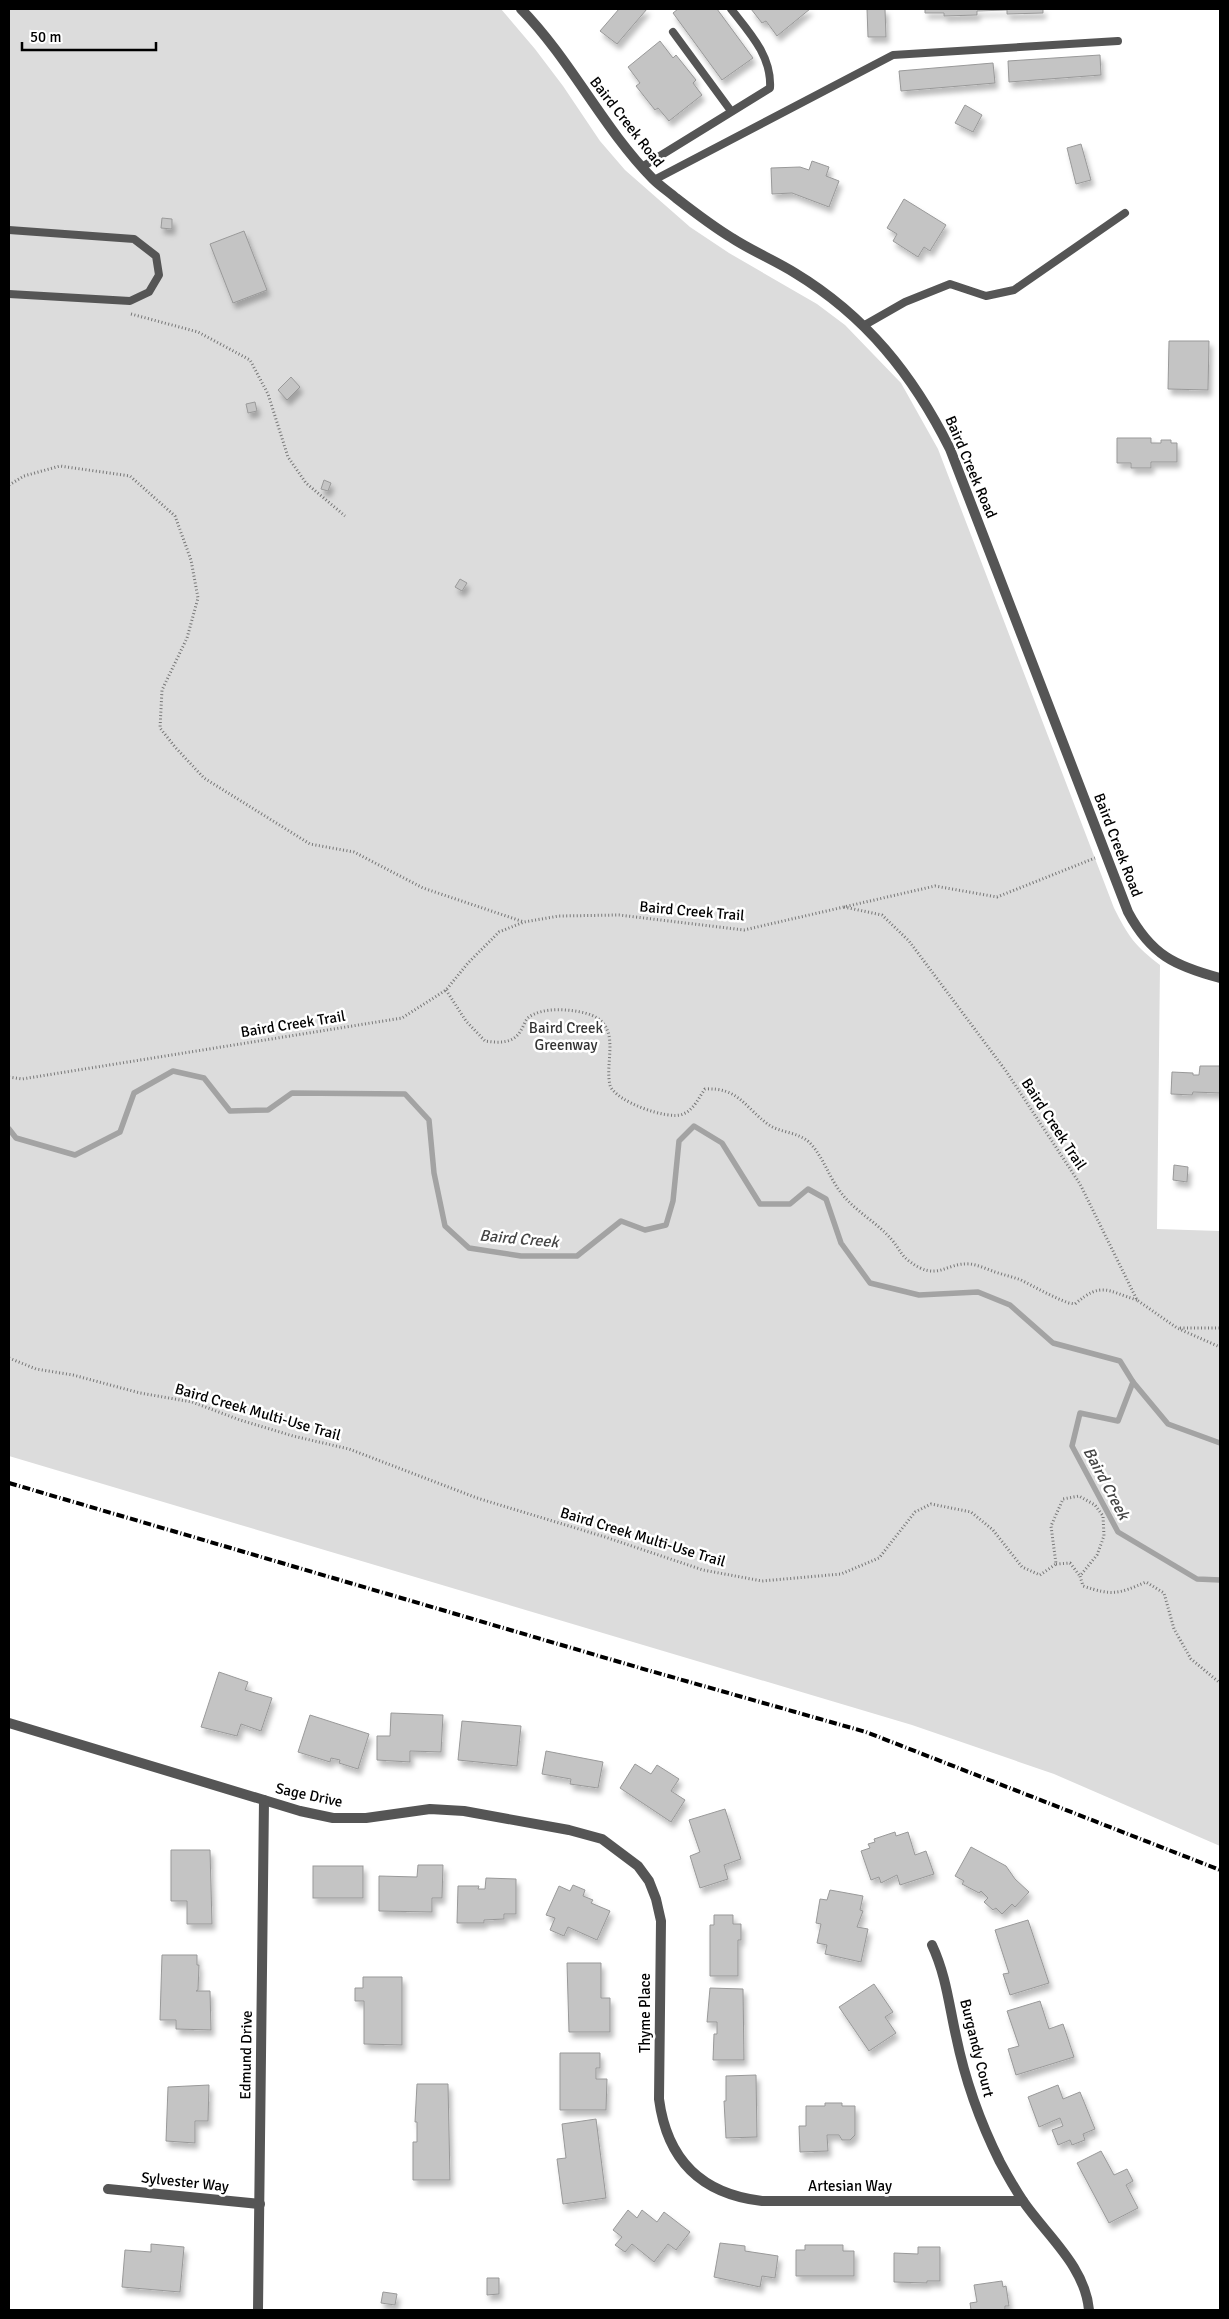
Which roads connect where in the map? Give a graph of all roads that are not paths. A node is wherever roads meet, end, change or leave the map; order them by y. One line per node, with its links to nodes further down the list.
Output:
1 (520, 9): 6 (street, Baird Creek Road)
2 (731, 9): 5 (lane)
3 (673, 32): 5 (lane)
4 (1118, 41): 7 (lane)
5 (731, 111): 6 (lane)
6 (642, 167): 7 (street, Baird Creek Road)
7 (654, 180): 11 (street, Baird Creek Road)
8 (1125, 213): 11 (lane)
9 (9, 230): 10 (lane)
10 (9, 294)
11 (863, 326): 12 (street, Baird Creek Road)
12 (1220, 978)
13 (9, 1723): 14 (street, Sage Drive)
14 (264, 1800): 15 (street, Sage Drive); 20 (street, Edmund Drive)
15 (634, 1861): 17 (street, Thyme Place)
16 (932, 1945): 19 (street, Burgandy Court)
17 (686, 2166): 19 (street, Artesian Way)
18 (108, 2189): 20 (street, Sylvester Way)
19 (1023, 2201): 22 (street, Burgandy Court)
20 (260, 2204): 21 (street, Edmund Drive)
21 (258, 2310)
22 (1089, 2310)

